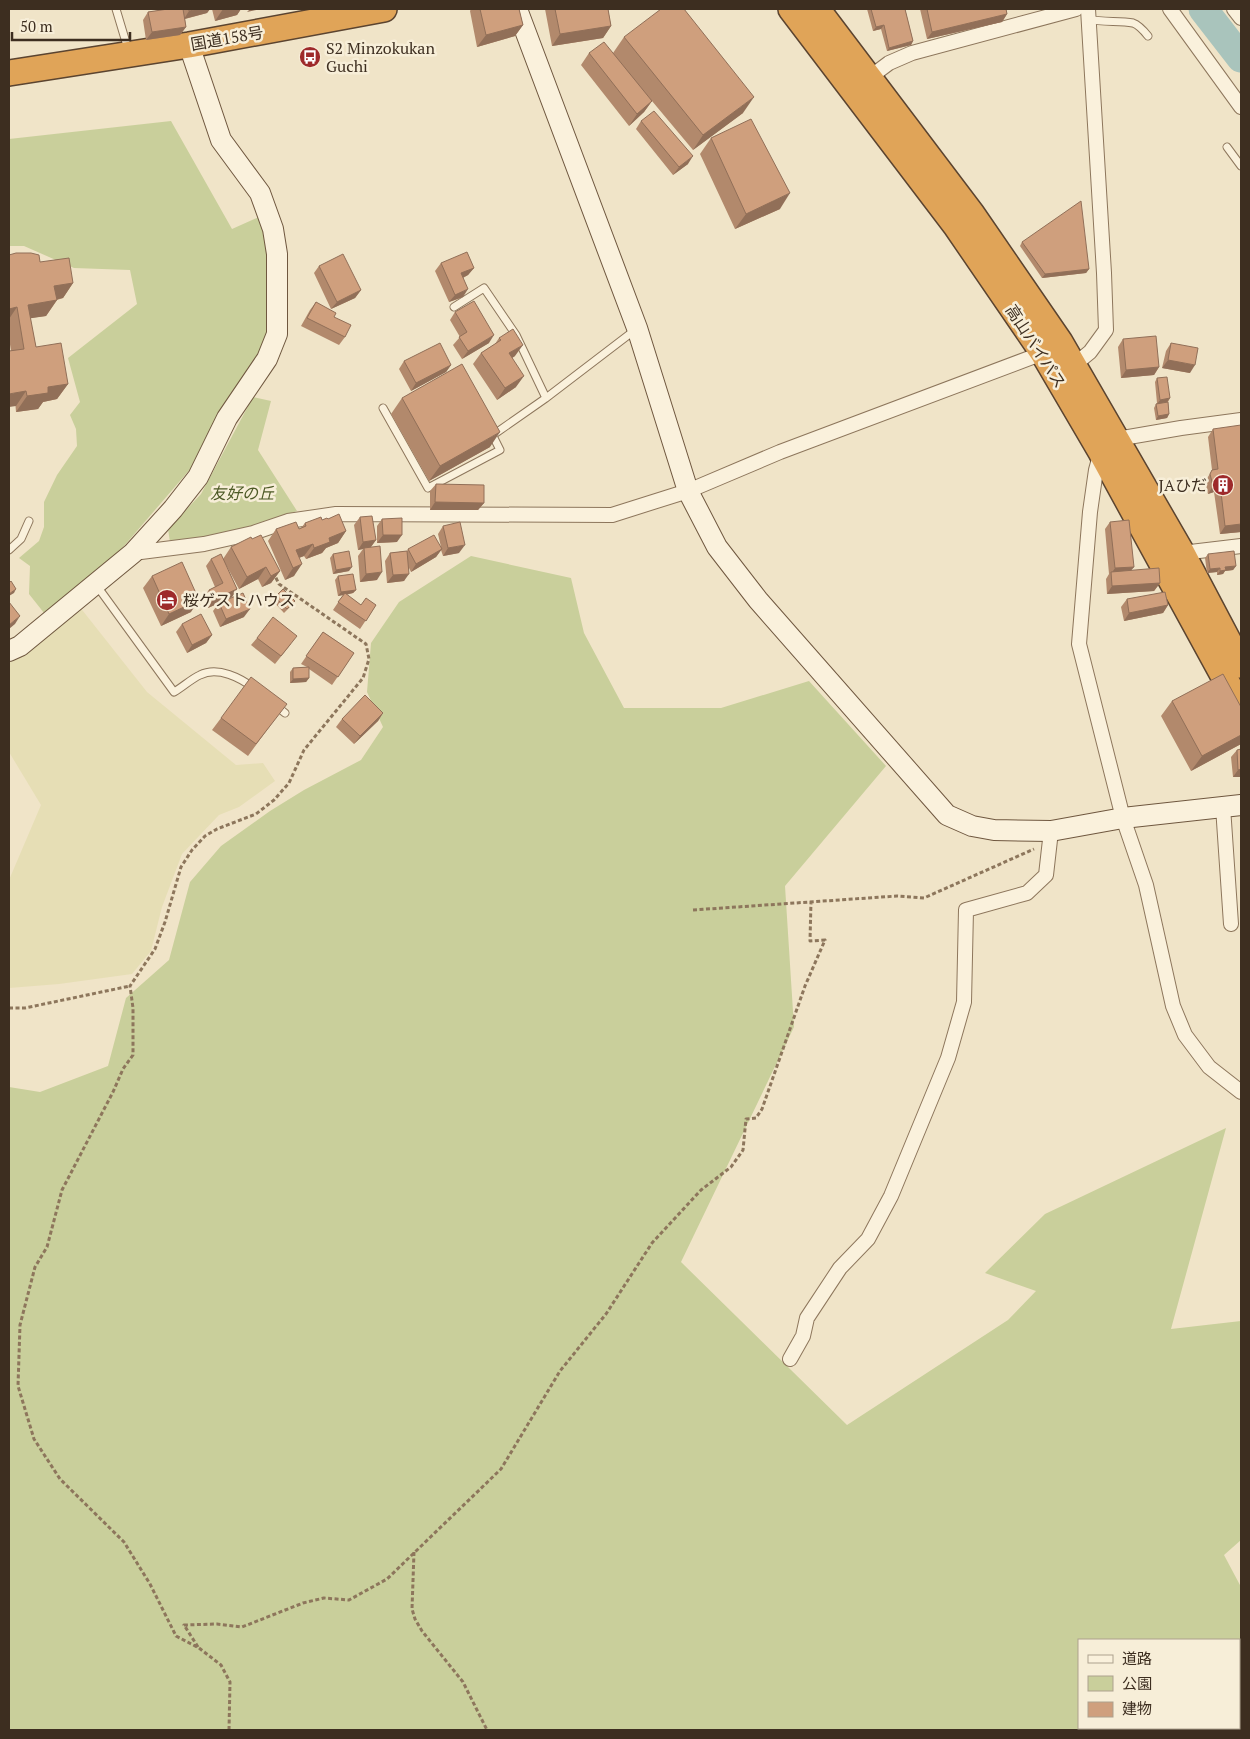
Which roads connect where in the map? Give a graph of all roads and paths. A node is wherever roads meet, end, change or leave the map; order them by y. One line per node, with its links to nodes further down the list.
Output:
1 (116, 9): 13 (lane)
2 (384, 9): 12 (highway, 国道158号)
3 (518, 9): 20 (street)
4 (791, 9): 21 (highway, 高山バイパス)
5 (817, 9): 15 (highway, 高山バイパス)
6 (1076, 9): 15 (street)
7 (1170, 9): 16 (street)
8 (1234, 9): 10 (street)
9 (1088, 14): 11 (lane); 22 (street)
10 (1241, 18)
11 (1148, 36)
12 (189, 45): 13 (highway, 国道158号); 33 (street)
13 (129, 55): 14 (highway, 国道158号)
14 (9, 73)
15 (869, 78): 22 (highway, 高山バイパス)
16 (1241, 107)
17 (1227, 147): 18 (lane)
18 (1241, 166)
19 (454, 307): 23 (lane)
20 (637, 328): 23 (lane); 29 (street)
21 (1042, 353): 28 (highway, 高山バイパス); 29 (street)
22 (1074, 365): 28 (highway, 高山バイパス)
23 (546, 398): 27 (lane)
24 (383, 408): 27 (lane)
25 (1241, 420): 28 (street)
26 (488, 428): 27 (lane)
27 (493, 436)
28 (1109, 445): 34 (highway, 高山バイパス); 41 (highway, 高山バイパス); 44 (street)
29 (688, 491): 33 (street); 45 (street)
30 (29, 521): 32 (lane)
31 (1241, 546): 34 (street)
32 (9, 550)
33 (133, 553): 36 (street)
34 (1182, 553): 38 (highway, 高山バイパス)
35 (271, 567): 49 (path)
36 (96, 583): 37 (street); 39 (lane)
37 (9, 651)
38 (1241, 665)
39 (258, 692)
40 (272, 702): 42 (lane)
41 (1241, 708)
42 (285, 713)
43 (1232, 806): 44 (street); 48 (street)
44 (1123, 818): 45 (street); 51 (street)
45 (1050, 836): 46 (path); 52 (street)
46 (811, 901): 47 (path); 53 (path)
47 (693, 910)
48 (1231, 924)
49 (130, 986): 50 (path); 54 (path)
50 (9, 1008)
51 (1241, 1092)
52 (790, 1360)
53 (414, 1552): 54 (path); 56 (path)
54 (198, 1648): 55 (path)
55 (229, 1730)
56 (487, 1730)

